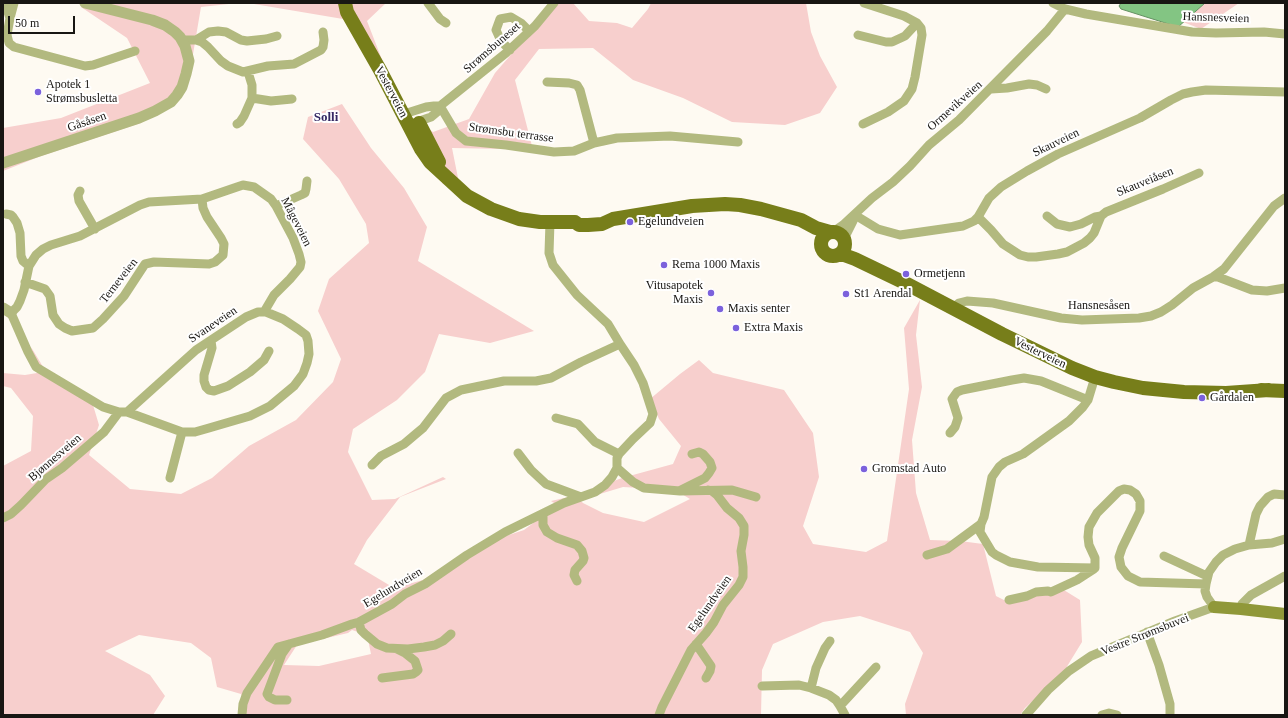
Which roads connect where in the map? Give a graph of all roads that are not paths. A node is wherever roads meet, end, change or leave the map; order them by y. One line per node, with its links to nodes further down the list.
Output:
1 (4, 3): 10 (street)
2 (14, 3): 10 (street)
3 (85, 3): 18 (street, Gåsåsen)
4 (345, 3): 30 (main road, Vesterveien)
5 (428, 3): 11 (street)
6 (554, 3): 14 (street, Strømsbuneset)
7 (864, 3): 12 (street)
8 (1053, 3): 9 (street, Hansnesveien)
9 (1065, 9): 15 (street, Hansnesveien); 24 (street, Ormevikveien)
10 (10, 18): 21 (street)
11 (446, 23)
12 (917, 23): 16 (street); 32 (street)
13 (323, 32): 22 (street)
14 (529, 32): 20 (street, Strømsbuneset); 20 (street)
15 (1285, 34)
16 (858, 35)
17 (277, 36): 19 (street)
18 (182, 40): 19 (street); 35 (street, Gåsåsen)
19 (196, 40): 22 (street)
20 (510, 50): 29 (street, Strømsbuneset)
21 (135, 51)
22 (248, 72): 27 (street)
23 (547, 82): 34 (street)
24 (991, 89): 25 (street); 43 (street, Ormevikveien)
25 (1046, 89)
26 (1285, 92): 47 (street, Skauveien)
27 (252, 98): 28 (street); 31 (street)
28 (292, 99)
29 (440, 106): 30 (street, Strømsbuneset); 34 (street, Strømsbu terrasse)
30 (411, 118): 48 (main road, Vesterveien)
31 (237, 124)
32 (863, 124)
33 (738, 142): 34 (street, Strømsbu terrasse)
34 (594, 143)
35 (3, 163)
36 (1199, 173): 46 (street, Skauveiåsen)
37 (307, 181): 41 (street)
38 (80, 191): 49 (street)
39 (1285, 198): 54 (street, Hansnesåsen)
40 (202, 199): 41 (street, Mågeveien); 49 (street, Mågeveien); 55 (street, Terneveien)
41 (276, 206): 60 (street, Mågeveien)
42 (6, 214): 53 (street)
43 (855, 214): 47 (street); 50 (street, Ormevikveien)
44 (783, 215): 48 (main road, Vesterveien); 50 (main road, Vesterveien); 51 (main road, Vesterveien)
45 (1047, 216): 46 (street, Skauveiåsen)
46 (1102, 216): 47 (street)
47 (978, 217)
48 (550, 222): 62 (street)
49 (95, 229): 53 (street, Mågeveien)
50 (838, 236): 51 (main road); 52 (main road); 56 (main road, Vesterveien)
51 (821, 246): 52 (main road)
52 (838, 255): 56 (main road, Vesterveien)
53 (28, 266): 55 (street)
54 (1213, 277): 57 (street); 58 (street, Hansnesåsen)
55 (25, 282): 59 (street)
56 (906, 283): 58 (main road, Vesterveien)
57 (1285, 288)
58 (953, 308): 64 (main road, Vesterveien)
59 (7, 310): 67 (street)
60 (264, 312): 61 (street, Svaneveien); 69 (street)
61 (211, 341): 63 (street); 67 (street, Svaneveien)
62 (620, 344): 72 (street); 74 (street)
63 (269, 351)
64 (1095, 377): 65 (main road, Vesterveien); 66 (street)
65 (1285, 391)
66 (1088, 400): 70 (street); 84 (street)
67 (123, 412): 69 (street); 83 (street, Bjønnesveien)
68 (556, 418): 72 (street)
69 (182, 432): 76 (street)
70 (950, 433)
71 (518, 453): 80 (street)
72 (619, 454): 75 (street, Egelundveien)
73 (692, 454): 78 (street)
74 (372, 465)
75 (617, 468): 78 (street); 80 (street, Egelundveien)
76 (170, 478)
77 (708, 490): 78 (street); 81 (street); 102 (street, Egelundveien)
78 (680, 491)
79 (1285, 495): 86 (street)
80 (581, 497): 82 (street, Egelundveien)
81 (756, 497)
82 (543, 514): 92 (street); 97 (street, Egelundveien)
83 (3, 518)
84 (981, 524): 87 (street); 89 (street)
85 (1285, 539): 86 (street)
86 (1249, 545): 91 (street)
87 (927, 555)
88 (1164, 556): 91 (street)
89 (1095, 568): 91 (street); 93 (street)
90 (1285, 576): 95 (street)
91 (1206, 580): 94 (street)
92 (577, 581)
93 (1009, 600)
94 (1214, 608): 95 (main road, Vestre Strømsbuvei); 98 (street, Vestre Strømsbuvei)
95 (1240, 609): 96 (main road, Vestre Strømsbuvei)
96 (1285, 614)
97 (359, 622): 101 (street, Egelundveien); 103 (street)
98 (1147, 632): 111 (street, Vestre Strømsbuvei); 117 (street)
99 (451, 634): 103 (street)
100 (830, 641): 108 (street)
101 (289, 644): 109 (street); 112 (street, Egelundveien)
102 (696, 644): 106 (street); 113 (street, Egelundveien)
103 (392, 648): 105 (street)
104 (876, 667): 110 (street)
105 (382, 678)
106 (706, 678)
107 (762, 686): 108 (street)
108 (811, 688): 110 (street)
109 (287, 700)
110 (840, 706): 114 (street)
111 (1029, 714)
112 (242, 715)
113 (659, 715)
114 (845, 715)
115 (1102, 715): 116 (street)
116 (1117, 715)
117 (1170, 715)

